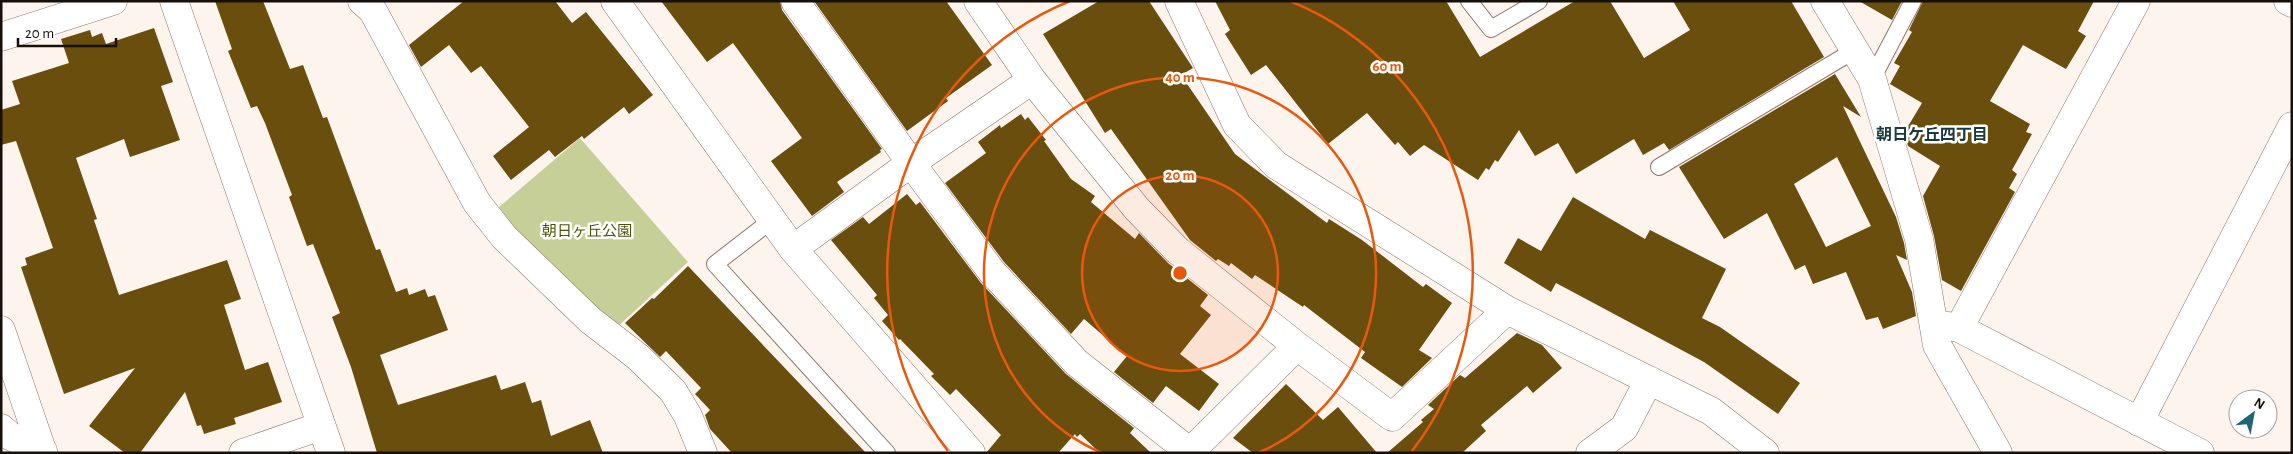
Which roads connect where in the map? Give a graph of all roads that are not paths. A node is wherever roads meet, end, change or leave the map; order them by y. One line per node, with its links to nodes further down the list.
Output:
1 (112, 1): 15 (street)
2 (174, 1): 30 (street)
3 (362, 1): 36 (street)
4 (615, 1): 22 (street)
5 (795, 1): 20 (street)
6 (978, 1): 18 (street)
7 (1180, 1): 24 (street)
8 (1469, 1): 9 (lane)
9 (1539, 1)
10 (1825, 1): 16 (street)
11 (1913, 1): 17 (lane)
12 (2136, 1): 25 (street)
13 (2288, 1): 14 (street)
14 (2292, 3)
15 (1, 37)
16 (1855, 50): 17 (street); 21 (lane)
17 (1872, 78): 25 (street)
18 (1032, 80): 20 (street); 27 (street)
19 (2292, 126): 29 (street)
20 (911, 163): 23 (street); 33 (street)
21 (1659, 167)
22 (772, 220): 23 (street); 37 (lane)
23 (793, 249): 38 (street)
24 (1507, 310): 27 (street); 28 (street)
25 (1946, 326): 29 (street); 41 (street)
26 (1, 330): 32 (street)
27 (1297, 346): 33 (street)
28 (1649, 380): 39 (street); 40 (street)
29 (2139, 422): 42 (street)
30 (321, 426): 34 (street); 35 (street)
31 (1, 428): 32 (street)
32 (43, 452)
33 (1189, 452)
34 (243, 453)
35 (331, 453)
36 (703, 453)
37 (887, 453)
38 (971, 453)
39 (1590, 453)
40 (1765, 453)
41 (1998, 453)
42 (2200, 453)

